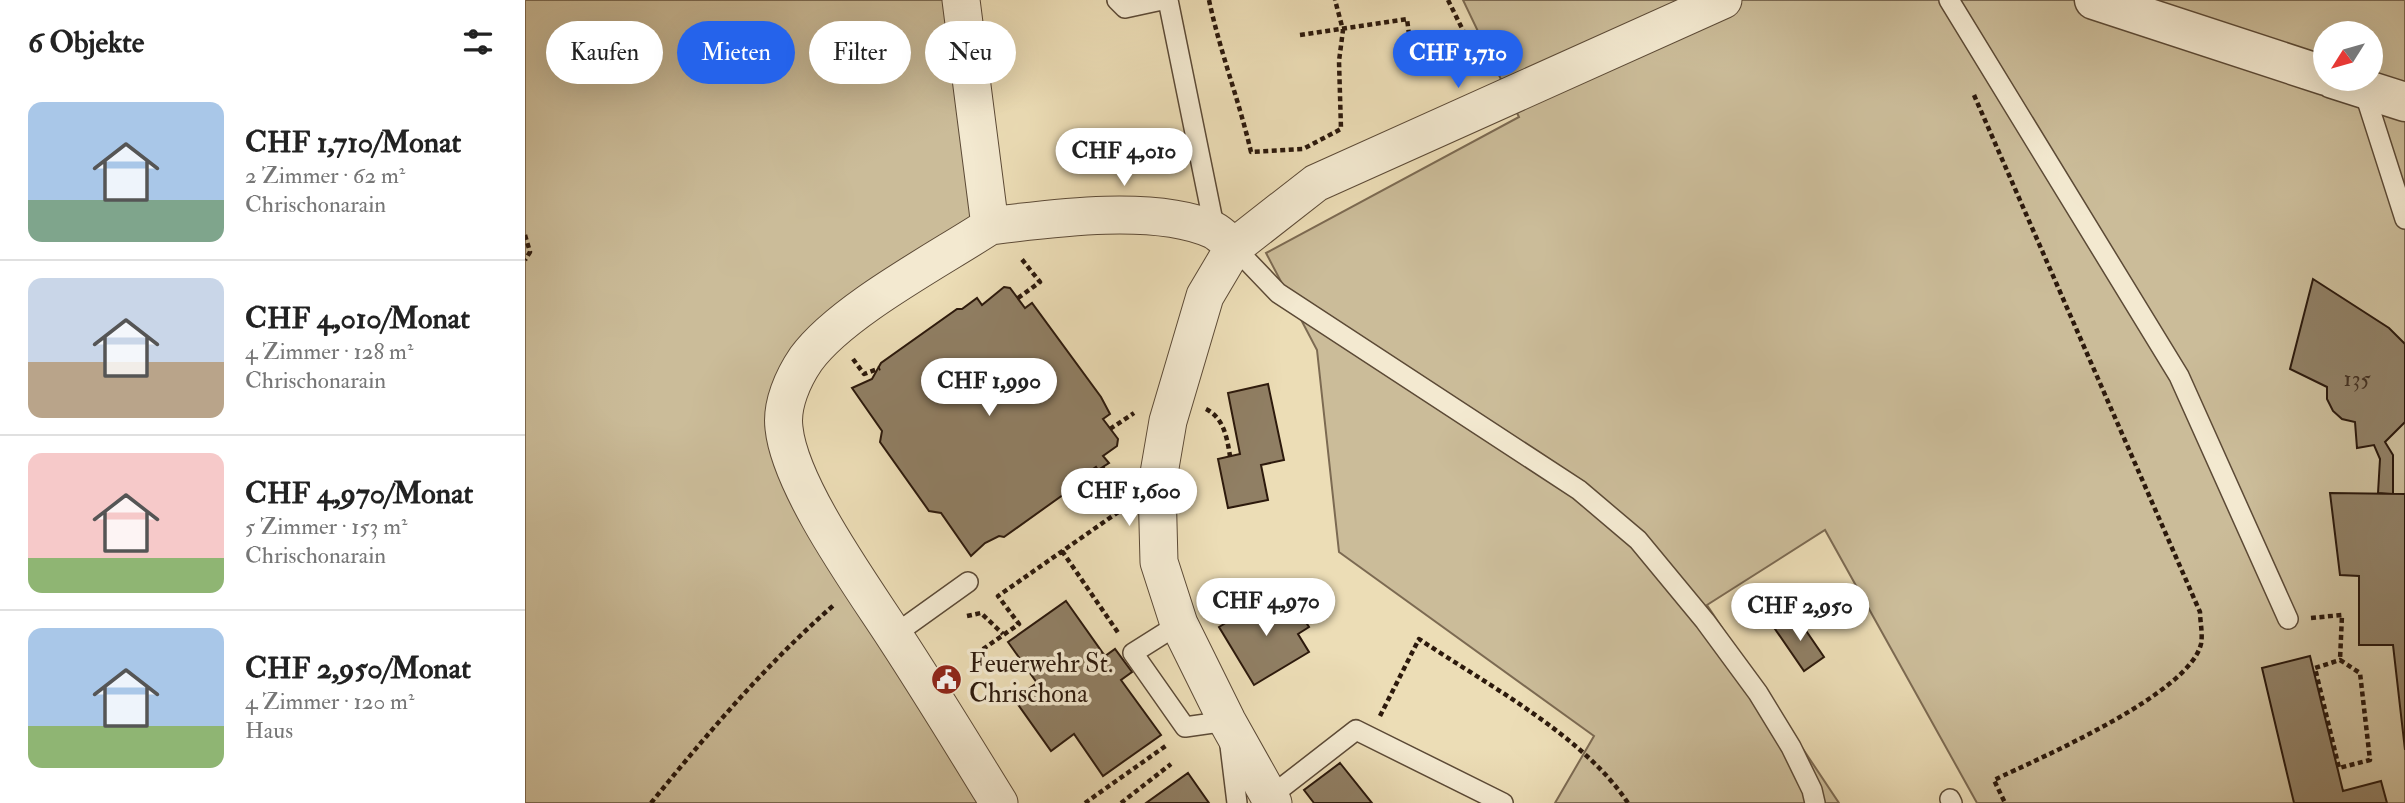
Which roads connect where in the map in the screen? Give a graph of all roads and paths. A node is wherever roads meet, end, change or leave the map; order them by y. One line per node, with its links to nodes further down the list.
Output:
1 (961, 0): 21 (street)
2 (1117, 0): 3 (lane)
3 (1162, 0)
4 (1168, 0): 23 (lane)
5 (1209, 0): 11 (path)
6 (1335, 0): 11 (path)
7 (1448, 0): 19 (path)
8 (1723, 0): 19 (street)
9 (1949, 0): 33 (lane)
10 (2094, 0): 14 (street)
11 (1343, 30): 12 (path); 13 (path)
12 (1300, 35)
13 (1411, 49)
14 (2313, 72)
15 (1971, 88): 52 (path)
16 (2351, 91): 20 (lane)
17 (2370, 91): 18 (street)
18 (2405, 102)
19 (1498, 103): 23 (street)
20 (2405, 219)
21 (990, 226): 23 (street); 25 (path); 31 (street)
22 (525, 234): 24 (path)
23 (1224, 239): 26 (street); 51 (lane)
24 (525, 260)
25 (1018, 298)
26 (1171, 409): 27 (path); 34 (street)
27 (1230, 456)
28 (1128, 505): 29 (path)
29 (1062, 551): 35 (path); 37 (path)
30 (968, 582): 36 (lane)
31 (859, 583): 36 (street); 45 (path)
32 (962, 617): 35 (path)
33 (2288, 620): 39 (path)
34 (1179, 624): 37 (lane); 40 (street)
35 (1003, 634): 38 (path)
36 (894, 635): 46 (street)
37 (1133, 653): 40 (lane)
38 (976, 654)
39 (2340, 660): 39 (path)
40 (1227, 721): 44 (street)
41 (1371, 736): 44 (lane); 49 (lane); 50 (path)
42 (1166, 746): 47 (path)
43 (1171, 764): 48 (path)
44 (1261, 801)
45 (651, 803)
46 (999, 803)
47 (1085, 803)
48 (1121, 803)
49 (1503, 803)
50 (1628, 803)
51 (1815, 803)
52 (2005, 803)

